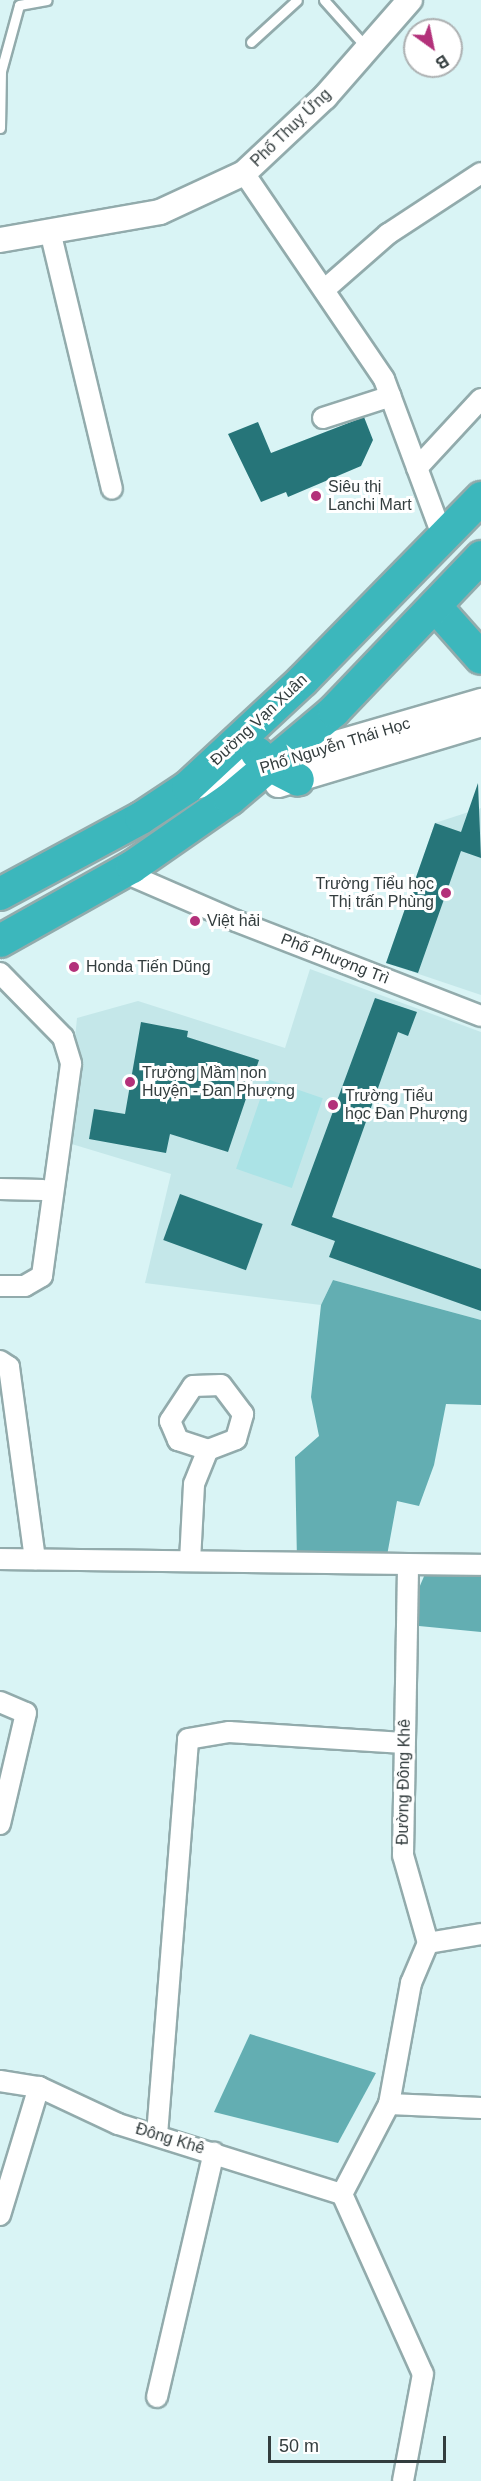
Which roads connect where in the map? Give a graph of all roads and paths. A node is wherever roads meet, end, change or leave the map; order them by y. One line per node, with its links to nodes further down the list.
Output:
1 (47, 0): 7 (lane)
2 (297, 0): 5 (lane)
3 (324, 0): 6 (lane)
4 (410, 0): 6 (street, Phố Thuỵ Ứng)
5 (251, 42)
6 (367, 49): 8 (street, Phố Thuỵ Ứng)
7 (0, 128)
8 (244, 173): 11 (street, Phố Thuỵ Ứng); 13 (street)
9 (481, 173): 13 (street)
10 (0, 231): 12 (lane)
11 (50, 231): 12 (street, Phố Thuỵ Ứng); 18 (street)
12 (0, 240)
13 (324, 290): 14 (street)
14 (391, 396): 16 (street); 17 (street)
15 (481, 399): 17 (street)
16 (323, 418)
17 (417, 468): 20 (street)
18 (112, 489)
19 (481, 498): 20 (highway, Đường Vạn Xuân)
20 (442, 538): 26 (highway, Đường Vạn Xuân)
21 (480, 563): 22 (highway)
22 (435, 606): 23 (highway); 27 (highway)
23 (481, 658)
24 (481, 702): 27 (main road, Phố Nguyễn Thái Học)
25 (481, 722): 27 (main road, Phố Nguyễn Thái Học)
26 (241, 738): 27 (highway); 28 (highway, Đường Vạn Xuân)
27 (285, 773): 28 (main road, Phố Nguyễn Thái Học); 29 (highway)
28 (188, 787): 29 (main road); 31 (highway, Đường Vạn Xuân)
29 (241, 790): 30 (highway)
30 (123, 872): 32 (highway); 34 (street, Phố Phượng Trì)
31 (0, 894)
32 (0, 941)
33 (0, 973): 37 (street)
34 (481, 1016)
35 (0, 1189): 36 (street)
36 (43, 1190)
37 (0, 1286)
38 (0, 1361): 41 (street)
39 (208, 1450): 42 (street)
40 (0, 1559): 41 (street)
41 (35, 1559): 42 (street)
42 (190, 1561): 43 (street)
43 (408, 1566): 44 (street); 46 (street, Đường Đông Khê)
44 (481, 1566)
45 (0, 1702): 47 (street)
46 (404, 1743): 50 (street, Đường Đông Khê); 55 (street)
47 (4, 1792): 48 (street)
48 (0, 1824)
49 (481, 1934): 50 (street)
50 (428, 1943): 53 (street)
51 (0, 2081): 52 (street, Đông Khê)
52 (39, 2087): 55 (street, Đông Khê); 58 (street)
53 (389, 2104): 54 (street); 57 (street)
54 (481, 2108)
55 (157, 2135): 56 (street, Đông Khê)
56 (214, 2153): 57 (street, Đông Khê); 59 (street)
57 (342, 2194): 60 (street)
58 (0, 2216)
59 (157, 2397)
60 (403, 2481)

